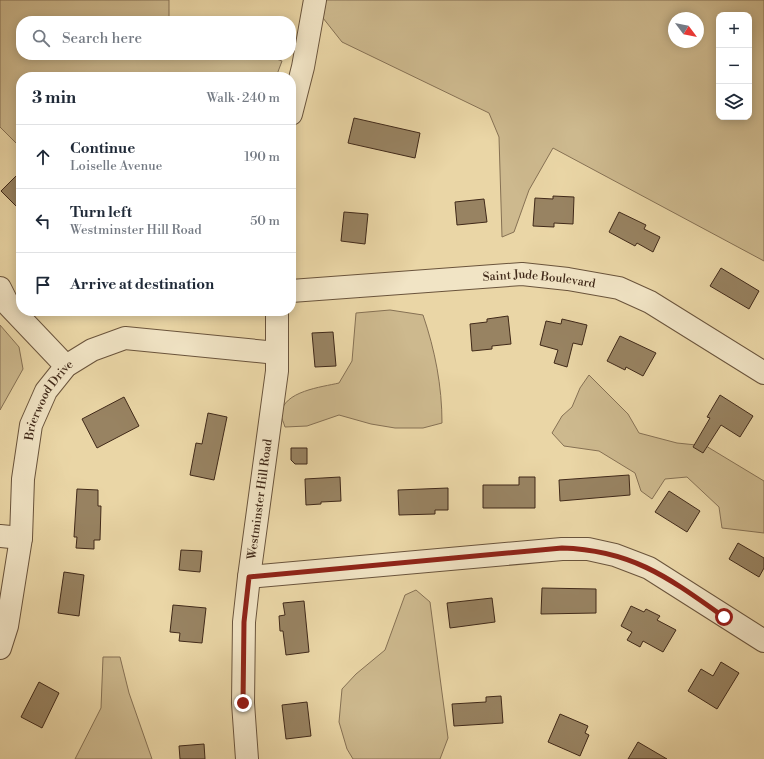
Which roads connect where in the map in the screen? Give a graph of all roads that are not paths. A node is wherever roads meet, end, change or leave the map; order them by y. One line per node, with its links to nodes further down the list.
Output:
1 (315, 0): 2 (street)
2 (296, 94)
3 (0, 288): 5 (street)
4 (296, 291): 10 (street, Saint Jude Boulevard)
5 (16, 313)
6 (18, 316): 9 (street)
7 (277, 316): 8 (street, Westminster Hill Road)
8 (277, 353): 9 (street, Brierwood Drive); 12 (street, Westminster Hill Road)
9 (66, 366): 11 (street, Brierwood Drive)
10 (764, 373)
11 (10, 537): 14 (street, Brierwood Drive)
12 (249, 577): 13 (street); 15 (street, Westminster Hill Road)
13 (764, 641)
14 (0, 648)
15 (247, 759)

